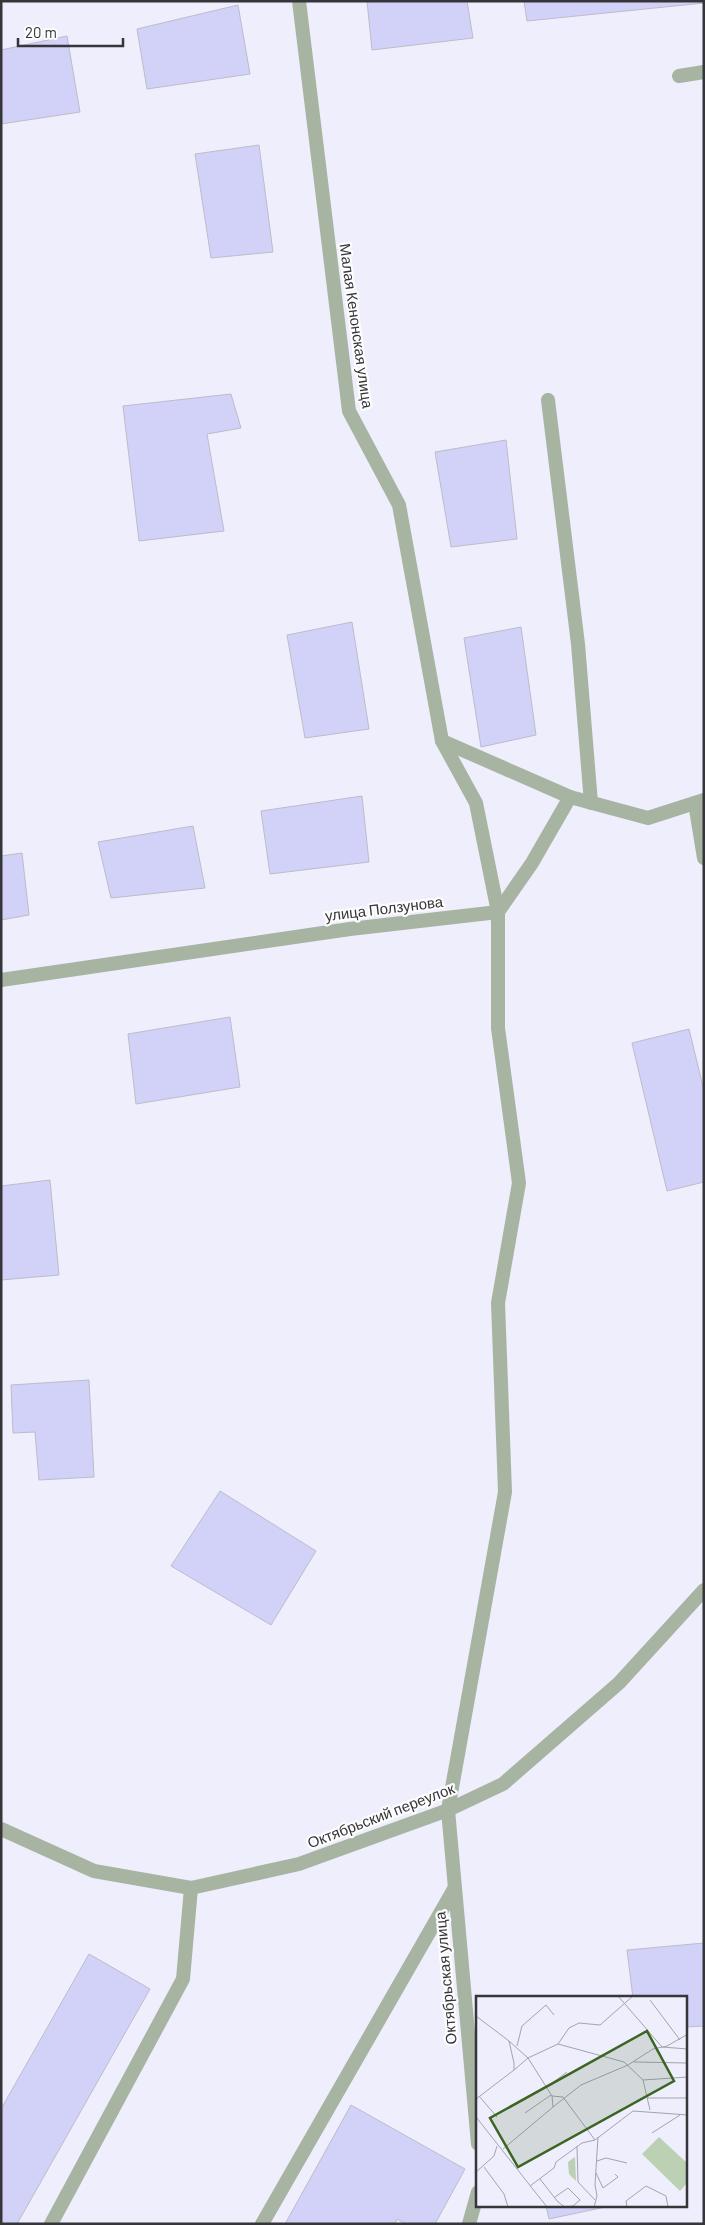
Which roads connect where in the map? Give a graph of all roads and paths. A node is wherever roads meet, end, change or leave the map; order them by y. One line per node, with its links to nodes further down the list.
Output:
1 (299, 1): 5 (street, Малая Кенонская улица)
2 (704, 72): 3 (street)
3 (679, 76)
4 (548, 400): 8 (street)
5 (442, 741): 6 (street); 10 (street, Малая Кенонская улица)
6 (570, 797): 8 (street); 10 (street)
7 (699, 801): 8 (street); 9 (street)
8 (591, 803)
9 (704, 858)
10 (498, 912): 11 (street, улица Ползунова); 13 (street, Октябрьская улица)
11 (1, 980)
12 (704, 1590): 13 (street, Октябрьский переулок)
13 (448, 1810): 15 (street, Октябрьский переулок); 16 (street, Октябрьская улица)
14 (1, 1829): 15 (street, Октябрьский переулок)
15 (191, 1888): 19 (street)
16 (454, 1890): 17 (street, Октябрьская улица); 20 (street)
17 (476, 2123)
18 (476, 2199): 21 (street)
19 (51, 2224)
20 (262, 2224)
21 (469, 2224)

